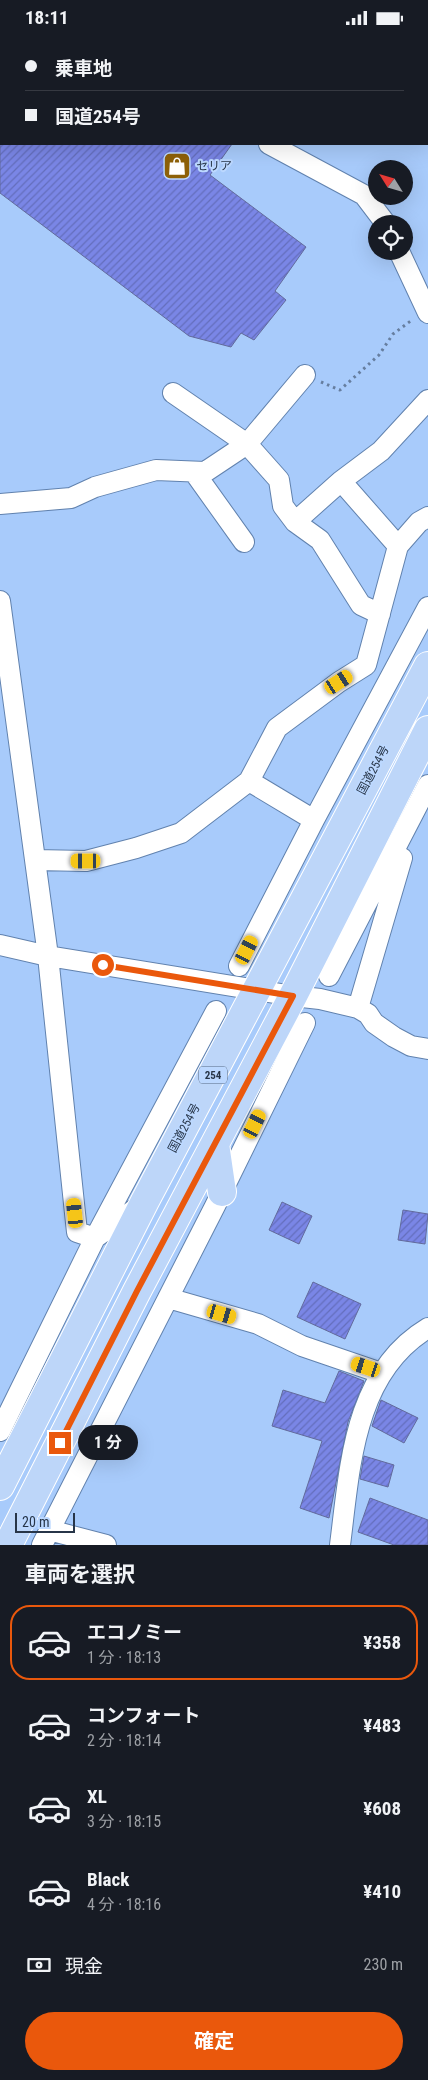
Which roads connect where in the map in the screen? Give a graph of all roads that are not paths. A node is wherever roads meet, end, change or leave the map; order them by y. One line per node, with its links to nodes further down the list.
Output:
1 (271, 145): 2 (street)
2 (379, 215)
3 (402, 260): 4 (street)
4 (421, 316)
5 (305, 375): 8 (street)
6 (173, 393): 8 (street)
7 (428, 400): 10 (street)
8 (247, 444): 9 (street); 13 (street)
9 (194, 472): 11 (street); 14 (street)
10 (341, 481): 13 (street); 15 (street)
11 (0, 505)
12 (428, 517): 15 (street)
13 (295, 522): 18 (street)
14 (244, 542)
15 (398, 547): 18 (street)
16 (0, 601): 27 (street)
17 (428, 607): 25 (street)
18 (380, 614): 22 (street)
19 (428, 666): 28 (highway, 国道254号 / 254)
20 (428, 730): 24 (highway, 254)
21 (428, 780): 24 (street)
22 (249, 781): 25 (street); 27 (street)
23 (428, 785): 26 (street)
24 (387, 809): 34 (highway, 254)
25 (317, 815): 28 (street); 31 (street)
26 (391, 853): 32 (street); 35 (street)
27 (35, 860): 30 (street)
28 (316, 877): 33 (highway, 国道254号 / 254)
29 (0, 945): 30 (street)
30 (48, 956): 33 (street); 42 (street)
31 (239, 966)
32 (329, 976)
33 (258, 991): 34 (street); 41 (highway, 国道254号 / 254)
34 (293, 996): 35 (street); 39 (highway, 254)
35 (358, 1008): 38 (street)
36 (216, 1011): 42 (street)
37 (305, 1023): 40 (street)
38 (428, 1049)
39 (215, 1144): 40 (highway); 49 (highway, 254)
40 (222, 1191): 43 (street)
41 (145, 1201): 42 (street); 47 (highway, 国道254号 / 254)
42 (95, 1238): 46 (street)
43 (168, 1298): 45 (street); 48 (street)
44 (428, 1328): 45 (street)
45 (381, 1373): 51 (street)
46 (0, 1431)
47 (0, 1486)
48 (46, 1538): 50 (street)
49 (8, 1545)
50 (106, 1545)
51 (340, 1545)

